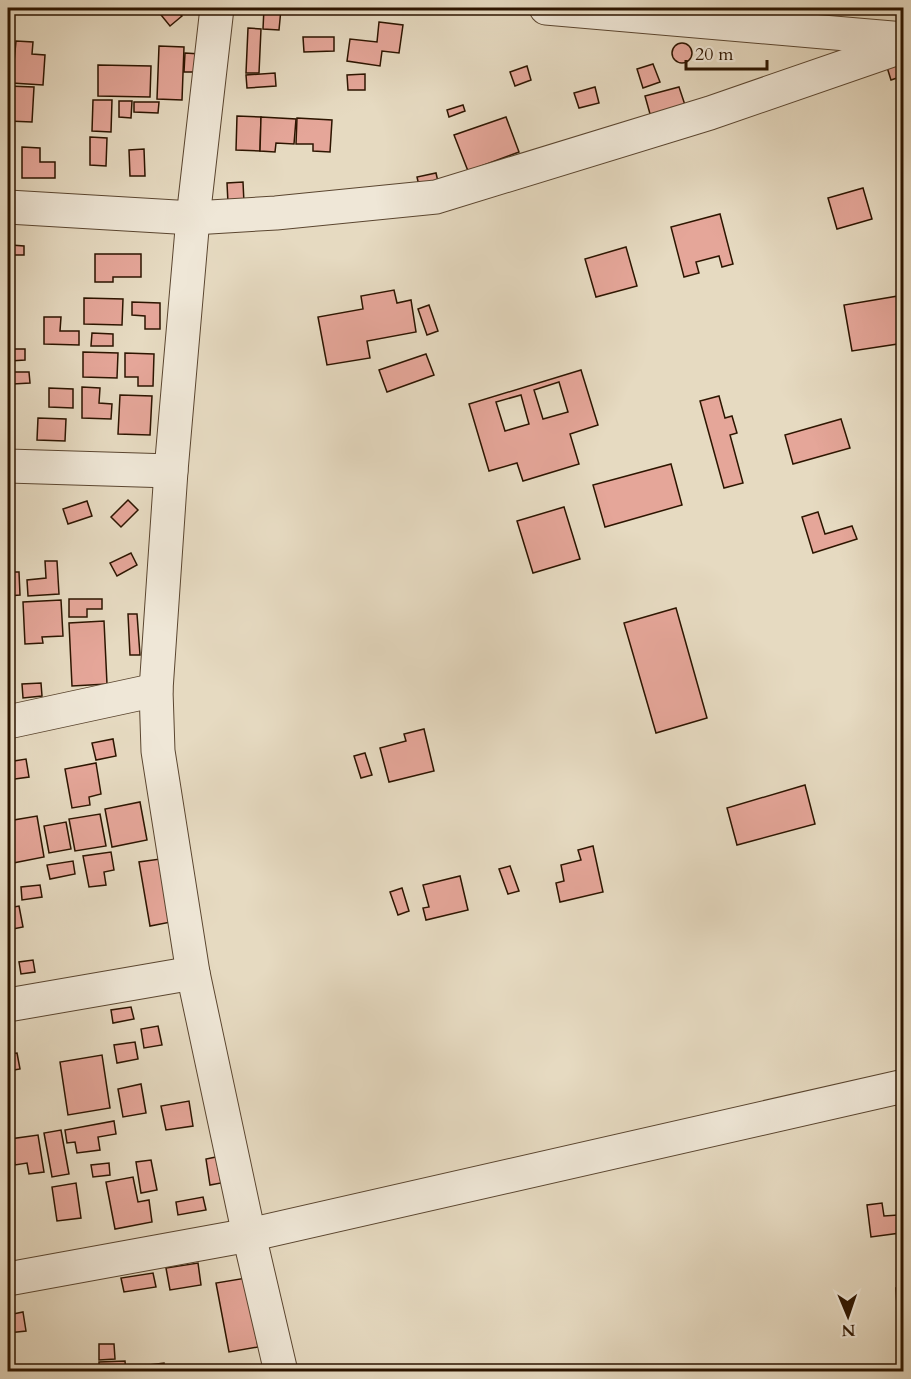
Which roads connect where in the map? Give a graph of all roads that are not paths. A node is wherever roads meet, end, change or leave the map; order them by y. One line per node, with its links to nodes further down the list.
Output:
1 (217, 8): 6 (street)
2 (546, 8): 3 (street)
3 (903, 39)
4 (903, 46): 6 (street)
5 (8, 207): 6 (street)
6 (193, 218): 8 (street)
7 (8, 466): 8 (street)
8 (171, 471): 9 (street)
9 (156, 690): 10 (street); 11 (street)
10 (8, 722)
11 (192, 973): 12 (street); 14 (street)
12 (8, 1005)
13 (903, 1086): 14 (street)
14 (249, 1234): 15 (street); 16 (street)
15 (8, 1279)
16 (282, 1371)

